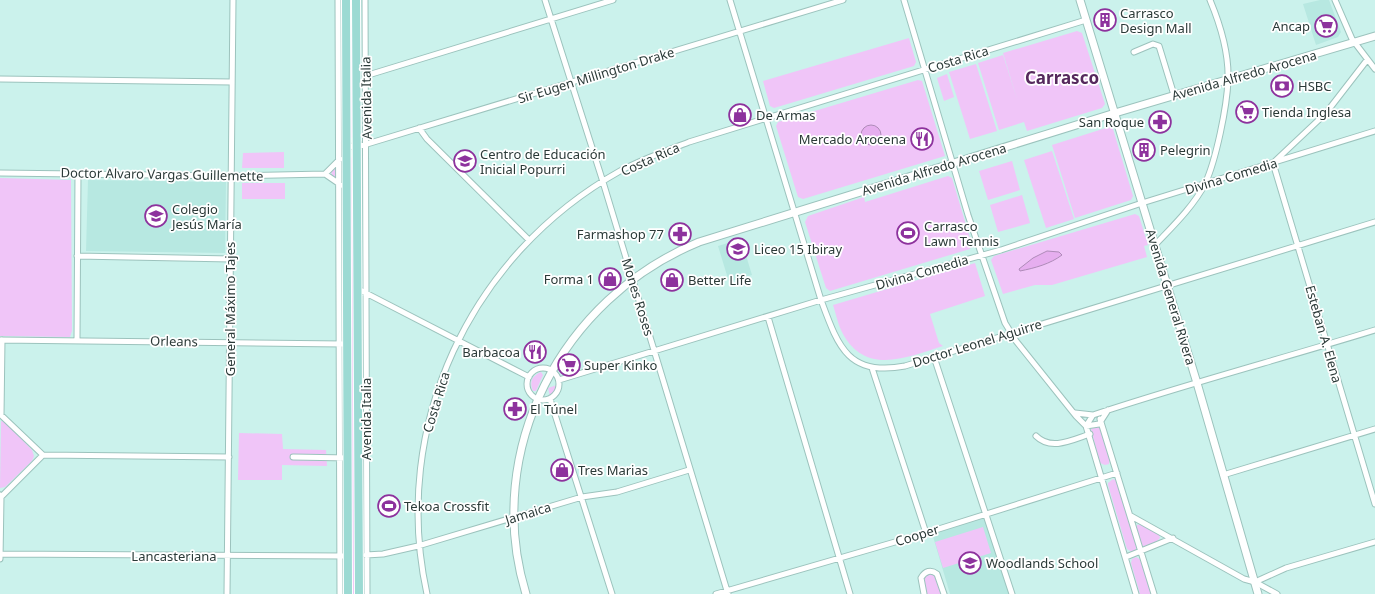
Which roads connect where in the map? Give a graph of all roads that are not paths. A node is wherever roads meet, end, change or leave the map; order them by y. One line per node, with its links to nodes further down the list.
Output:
1 (233, 0): 29 (street, General Máximo Tajes)
2 (338, 0): 39 (street, Avenida Italia)
3 (346, 0): 18 (main road, Avenida Italia)
4 (352, 0): 17 (main road)
5 (356, 0): 17 (main road, Avenida Italia)
6 (365, 0): 26 (street, Avenida Italia)
7 (545, 0): 15 (street, Mones Roses)
8 (613, 0): 15 (street)
9 (730, 0): 19 (street)
10 (843, 0): 19 (street, Sir Eugen Millington Drake)
11 (904, 0): 25 (street)
12 (1080, 0): 16 (street, Avenida General Rivera)
13 (1210, 0): 28 (street)
14 (1334, 0): 21 (street)
15 (551, 19): 26 (street); 30 (street, Mones Roses)
16 (1086, 20): 25 (street, Costa Rica); 32 (street, Avenida General Rivera)
17 (356, 21): 18 (street); 36 (main road, Avenida Italia)
18 (346, 22): 38 (main road, Avenida Italia)
19 (739, 31): 30 (street, Sir Eugen Millington Drake); 33 (street)
20 (1375, 36): 21 (street, Avenida Alfredo Arocena)
21 (1354, 42): 23 (street); 28 (street, Avenida Alfredo Arocena)
22 (1134, 52): 31 (street)
23 (1367, 60): 24 (street); 41 (street)
24 (1375, 69)
25 (924, 70): 33 (street, Costa Rica); 40 (street)
26 (365, 76): 37 (street, Avenida Italia)
27 (0, 79): 29 (street)
28 (1228, 80): 31 (street, Avenida Alfredo Arocena); 48 (street)
29 (232, 82): 45 (street, General Máximo Tajes)
30 (571, 82): 34 (street, Sir Eugen Millington Drake); 46 (street, Mones Roses)
31 (1174, 95): 32 (street, Avenida Alfredo Arocena)
32 (1115, 113): 40 (street, Avenida Alfredo Arocena); 50 (street, Avenida General Rivera)
33 (767, 119): 46 (street, Costa Rica); 51 (street)
34 (419, 128): 37 (street, Sir Eugen Millington Drake); 54 (street)
35 (1375, 131): 41 (street, Divina Comedia)
36 (357, 144): 37 (street, Sir Eugen Millington Drake); 38 (street, Sir Eugen Millington Drake); 55 (main road, Avenida Italia)
37 (366, 144): 55 (street, Avenida Italia)
38 (348, 147): 39 (street); 49 (main road, Avenida Italia)
39 (340, 159): 44 (street); 47 (street, Avenida Italia)
40 (953, 163): 51 (street, Avenida Alfredo Arocena); 58 (street)
41 (1273, 163): 48 (street, Divina Comedia); 57 (street, Esteban A. Elena)
42 (0, 173): 43 (street, Doctor Alvaro Vargas Guillemette)
43 (78, 174): 45 (street, Doctor Alvaro Vargas Guillemette); 59 (street)
44 (325, 174): 45 (street, Doctor Alvaro Vargas Guillemette); 47 (street)
45 (231, 176): 60 (street, General Máximo Tajes)
46 (603, 182): 54 (street, Costa Rica); 61 (street, Mones Roses)
47 (340, 184): 49 (street); 53 (street, Avenida Italia)
48 (1204, 184): 50 (street, Divina Comedia); 56 (street)
49 (348, 193): 53 (main road, Avenida Italia)
50 (1142, 203): 56 (street, Avenida General Rivera); 58 (street, Divina Comedia)
51 (795, 212): 61 (street, Avenida Alfredo Arocena); 65 (street)
52 (1375, 222): 57 (street, Doctor Leonel Aguirre)
53 (344, 239): 73 (main road, Avenida Italia)
54 (529, 240): 71 (street, Costa Rica)
55 (362, 244): 63 (main road, Avenida Italia); 64 (street, Avenida Italia)
56 (1155, 245): 62 (street, Avenida General Rivera)
57 (1299, 245): 62 (street, Doctor Leonel Aguirre); 74 (street, Esteban A. Elena)
58 (981, 255): 65 (street, Divina Comedia); 68 (street)
59 (77, 256): 60 (street); 70 (street)
60 (231, 259): 72 (street, General Máximo Tajes)
61 (632, 279): 75 (street, Mones Roses); 78 (street, Avenida Alfredo Arocena)
62 (1167, 286): 68 (street, Doctor Leonel Aguirre); 81 (street, Avenida General Rivera)
63 (358, 289): 64 (street); 125 (main road, Avenida Italia)
64 (366, 293): 71 (street); 114 (street, Avenida Italia)
65 (821, 300): 66 (street, Divina Comedia); 77 (street)
66 (768, 317): 75 (street, Divina Comedia); 117 (street)
67 (1375, 330): 74 (street)
68 (1011, 333): 76 (street, Doctor Leonel Aguirre); 85 (street)
69 (1, 340): 70 (street, Orleans); 86 (street)
70 (77, 340): 72 (street, Orleans)
71 (458, 340): 79 (street); 111 (street, Costa Rica)
72 (230, 342): 73 (street, Orleans); 95 (street, General Máximo Tajes)
73 (344, 344): 97 (main road, Avenida Italia)
74 (1327, 345): 81 (street); 92 (street, Esteban A. Elena)
75 (654, 352): 80 (street, Divina Comedia); 98 (street, Mones Roses)
76 (934, 357): 77 (street, Doctor Leonel Aguirre); 105 (street)
77 (872, 368): 108 (street)
78 (552, 371): 79 (street); 80 (street); 82 (street, Avenida Alfredo Arocena)
79 (529, 377): 82 (street)
80 (559, 380): 83 (street)
81 (1197, 383): 84 (street); 100 (street, Avenida General Rivera)
82 (538, 399): 83 (street); 107 (street, Avenida Alfredo Arocena)
83 (550, 399): 103 (street)
84 (1108, 410): 87 (street); 88 (street)
85 (1075, 413): 87 (street); 89 (street)
86 (0, 415): 94 (street)
87 (1093, 415): 88 (street); 89 (street)
88 (1102, 421): 89 (street); 99 (street)
89 (1086, 426): 91 (street)
90 (1375, 429): 92 (street)
91 (1090, 434): 93 (street); 101 (street)
92 (1355, 435): 100 (street); 104 (street, Esteban A. Elena)
93 (1036, 436)
94 (43, 455): 95 (street); 102 (street)
95 (229, 457): 115 (street, General Máximo Tajes)
96 (294, 457): 97 (street)
97 (344, 458): 116 (main road, Avenida Italia)
98 (689, 470): 103 (street, Jamaica); 121 (street, Mones Roses)
99 (1117, 473): 101 (street, Cooper); 106 (street)
100 (1223, 475): 120 (street, Avenida General Rivera)
101 (1102, 477): 105 (street, Cooper); 118 (street)
102 (1, 496): 113 (street)
103 (582, 497): 107 (street, Jamaica); 129 (street)
104 (1375, 504)
105 (986, 513): 108 (street, Cooper); 134 (street)
106 (1131, 516): 109 (street); 112 (street)
107 (513, 518): 111 (street, Jamaica); 128 (street, Avenida Alfredo Arocena)
108 (926, 533): 117 (street, Cooper)
109 (1173, 538): 112 (street); 120 (street)
110 (1375, 542): 120 (street)
111 (418, 546): 114 (street, Jamaica); 127 (street, Costa Rica)
112 (1141, 553): 118 (street); 136 (street)
113 (0, 554): 115 (street, Lancasteriana); 119 (street)
114 (366, 555): 126 (street, Avenida Italia)
115 (228, 556): 116 (street, Lancasteriana); 122 (street, General Máximo Tajes)
116 (344, 556): 123 (street, Avenida Italia); 124 (main road, Avenida Italia)
117 (839, 558): 121 (street, Cooper); 131 (street)
118 (1126, 558): 135 (street)
119 (0, 559)
120 (1255, 582): 137 (street, Avenida General Rivera); 138 (street)
121 (727, 592): 130 (street, Cooper)
122 (227, 594)
123 (340, 594)
124 (348, 594)
125 (359, 594)
126 (367, 594)
127 (427, 594)
128 (526, 594)
129 (612, 594)
130 (716, 594)
131 (850, 594)
132 (924, 594): 133 (street)
133 (944, 594)
134 (1012, 594)
135 (1136, 594)
136 (1154, 594)
137 (1258, 594)
138 (1277, 594)

